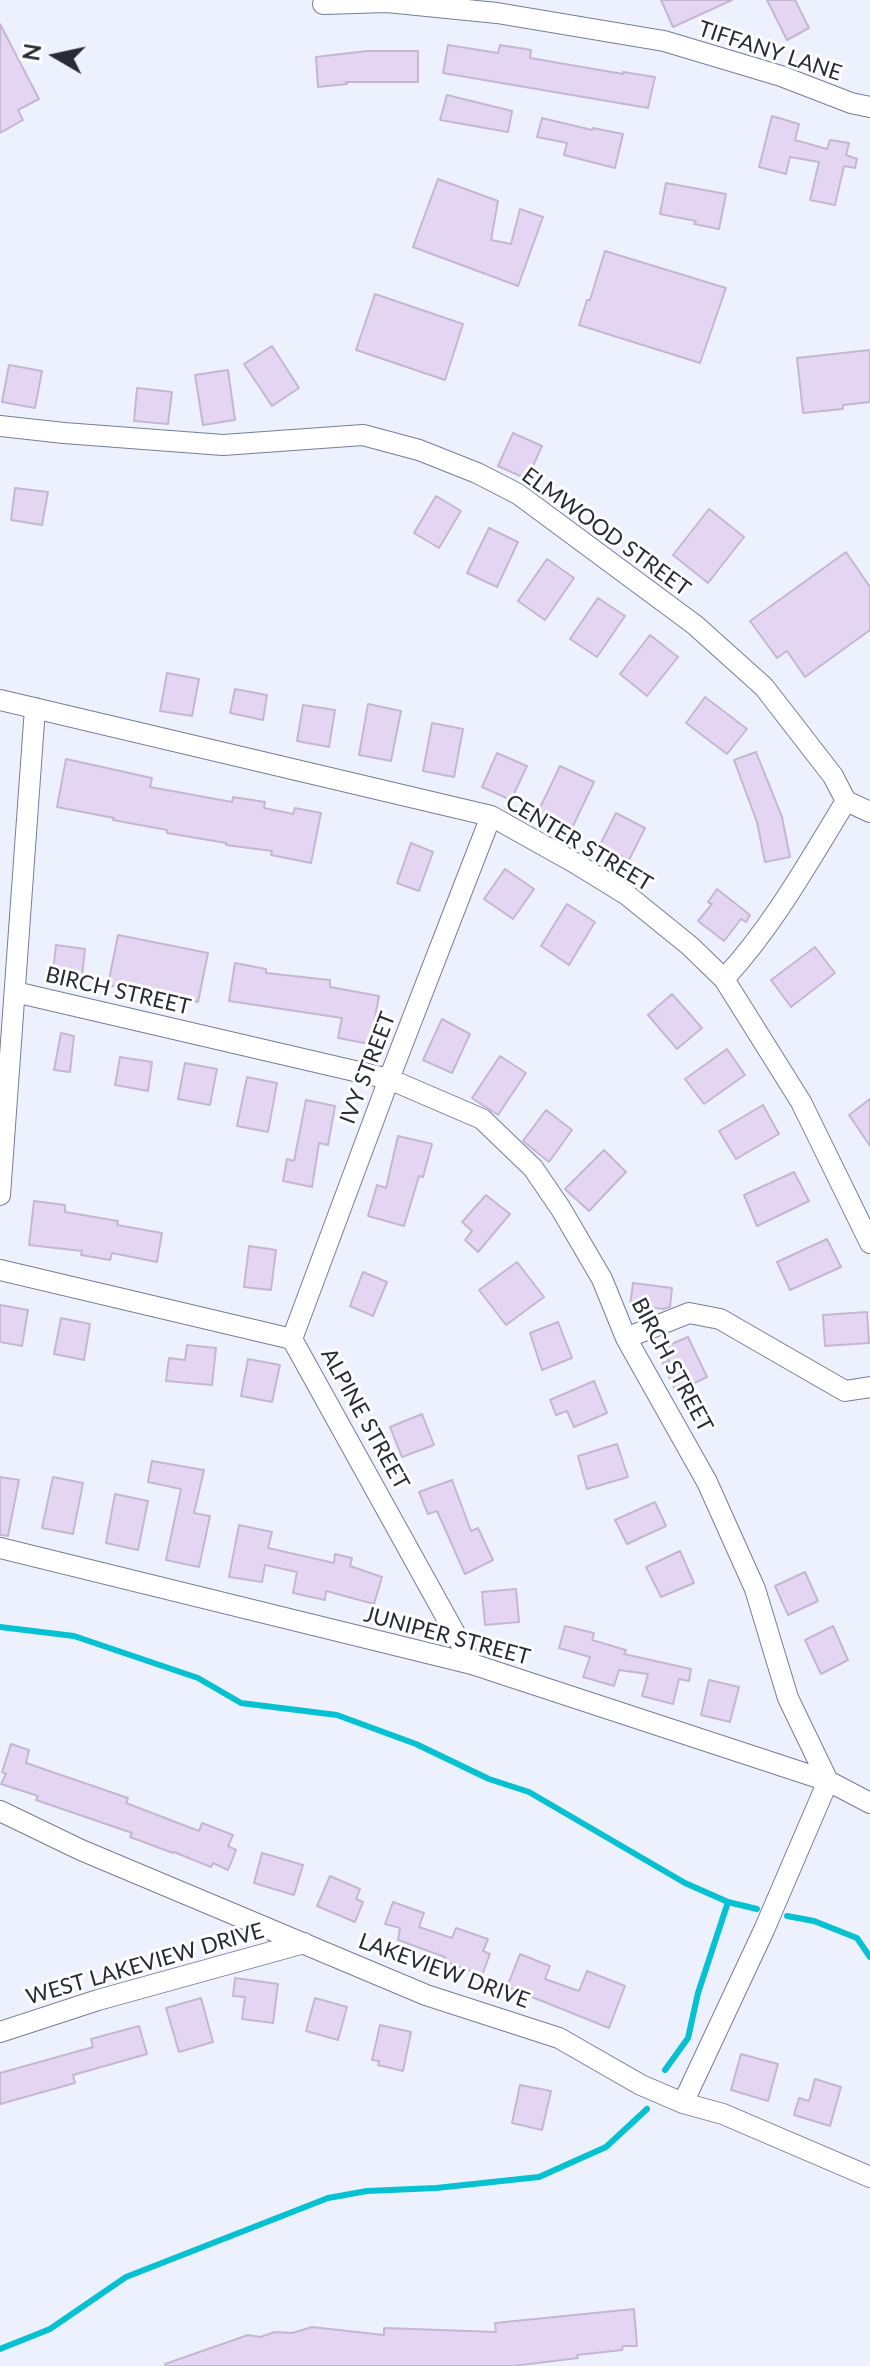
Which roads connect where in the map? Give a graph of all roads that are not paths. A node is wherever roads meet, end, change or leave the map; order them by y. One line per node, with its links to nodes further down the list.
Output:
1 (323, 4): 2 (street, TIFFANY LANE)
2 (870, 107)
3 (0, 426): 6 (street, ELMWOOD STREET)
4 (0, 700): 5 (street, CENTER STREET)
5 (35, 708): 8 (street, CENTER STREET); 10 (street)
6 (846, 801): 7 (street); 9 (street)
7 (870, 812)
8 (491, 816): 9 (street, CENTER STREET); 11 (street, IVY STREET)
9 (724, 979): 13 (street, CENTER STREET)
10 (15, 992): 11 (street, BIRCH STREET); 12 (street)
11 (389, 1079): 16 (street, BIRCH STREET); 17 (street, IVY STREET)
12 (0, 1195)
13 (862, 1204): 14 (street, CENTER STREET)
14 (870, 1243)
15 (0, 1270): 17 (street, ALPINE STREET)
16 (626, 1338): 18 (street); 21 (street, BIRCH STREET)
17 (292, 1339): 20 (street, ALPINE STREET)
18 (870, 1387)
19 (0, 1548): 20 (street, JUNIPER STREET)
20 (472, 1664): 21 (street, JUNIPER STREET)
21 (828, 1781): 22 (street, JUNIPER STREET); 26 (street)
22 (870, 1803)
23 (0, 1811): 24 (street, LAKEVIEW DRIVE)
24 (304, 1943): 25 (street, WEST LAKEVIEW DRIVE); 26 (street, LAKEVIEW DRIVE)
25 (0, 2032)
26 (683, 2103): 27 (street, LAKEVIEW DRIVE)
27 (870, 2177)

